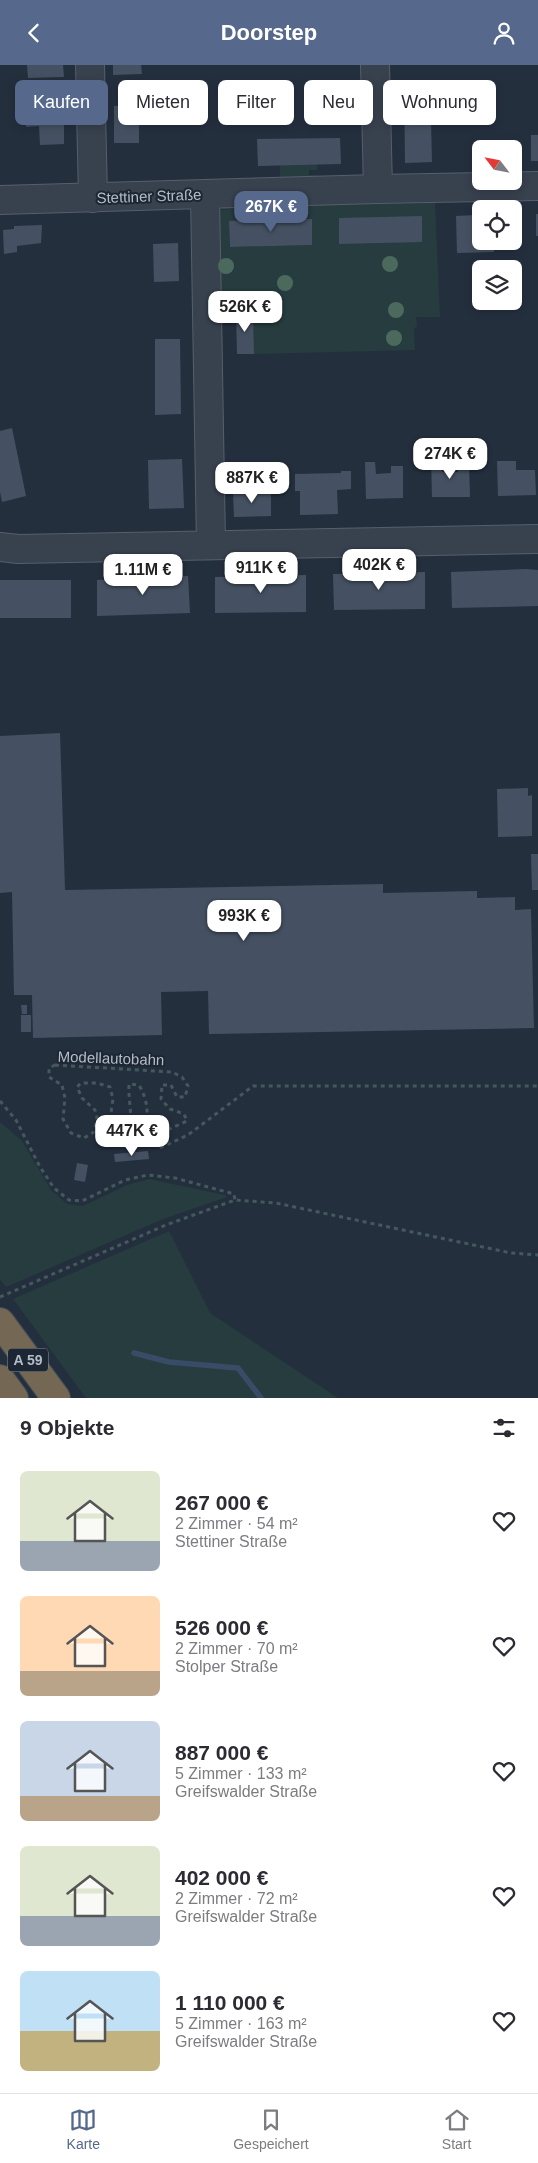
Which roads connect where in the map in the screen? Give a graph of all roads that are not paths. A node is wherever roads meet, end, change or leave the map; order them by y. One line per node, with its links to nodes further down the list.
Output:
1 (90, 65): 6 (street)
2 (375, 65): 4 (street)
3 (538, 186): 4 (street, Stettiner Straße)
4 (378, 189): 5 (street, Stettiner Straße)
5 (206, 195): 6 (street, Stettiner Straße); 9 (street)
6 (93, 198): 7 (street, Stettiner Straße)
7 (0, 200)
8 (538, 539): 9 (street)
9 (211, 545): 10 (street)
10 (0, 547)
11 (0, 1322): 14 (highway, A 59)
12 (0, 1379): 13 (highway, A 59)
13 (14, 1398)
14 (56, 1398)

